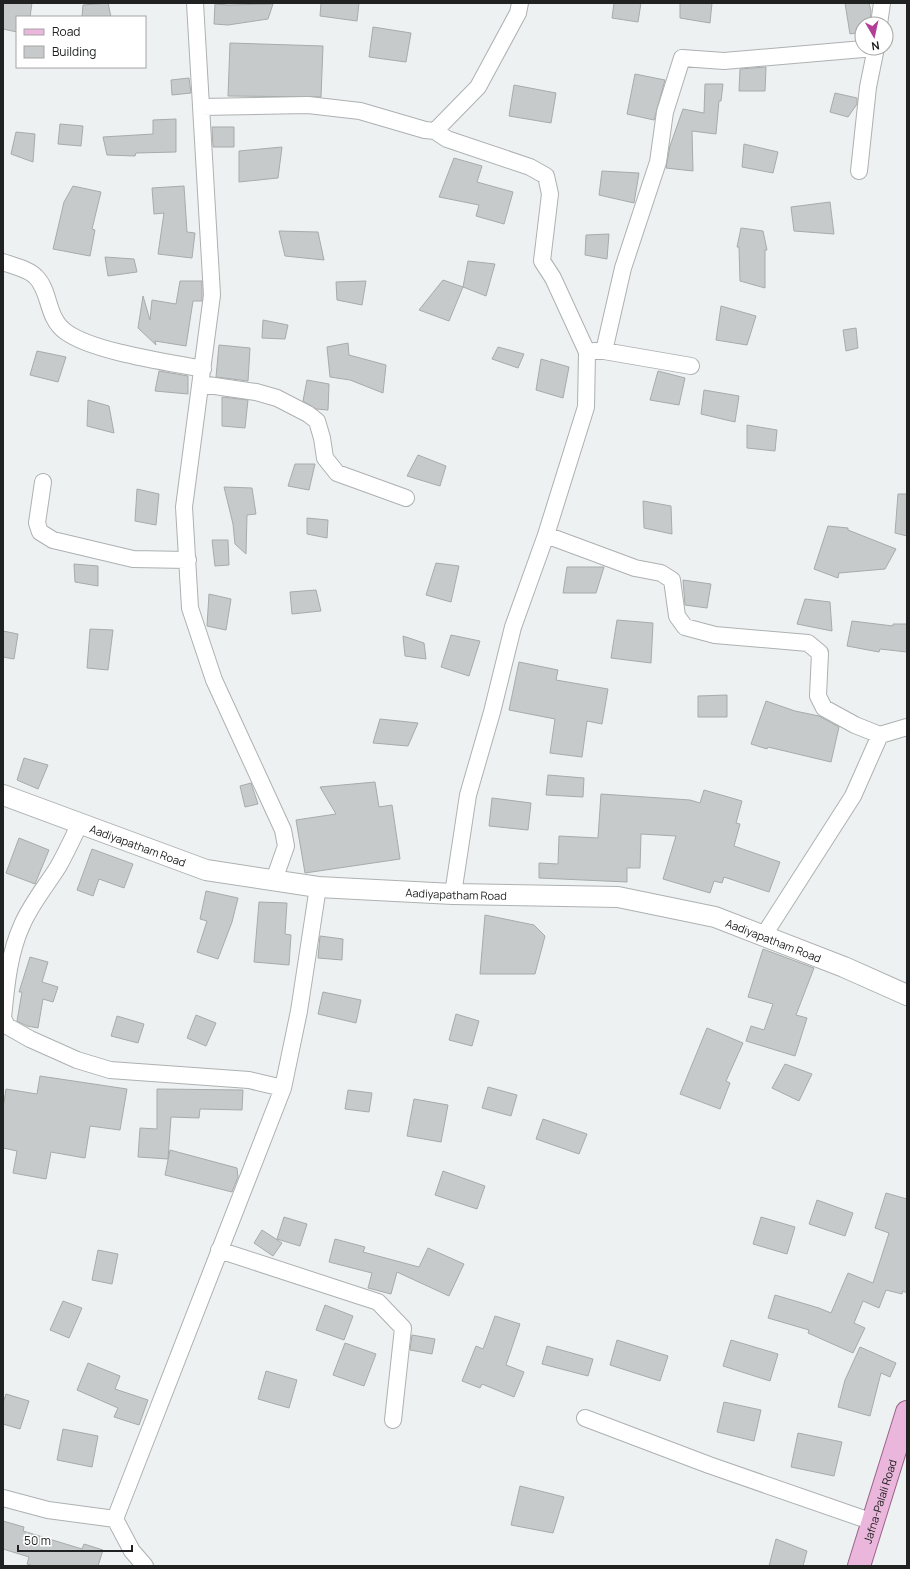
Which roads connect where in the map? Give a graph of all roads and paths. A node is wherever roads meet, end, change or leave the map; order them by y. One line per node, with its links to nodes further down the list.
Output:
1 (195, 3): 7 (street)
2 (520, 3): 8 (street)
3 (882, 3): 4 (street)
4 (880, 16)
5 (854, 50): 11 (street)
6 (874, 56): 9 (street)
7 (201, 107): 8 (street); 14 (street)
8 (435, 131): 12 (street)
9 (859, 171)
10 (3, 262): 14 (street)
11 (604, 351): 12 (street); 13 (street)
12 (586, 352): 17 (street)
13 (691, 366)
14 (202, 376): 16 (street); 18 (street)
15 (43, 482): 18 (street)
16 (406, 498)
17 (546, 535): 20 (street); 25 (street)
18 (188, 560): 23 (street)
19 (907, 727): 20 (street)
20 (880, 735): 26 (street)
21 (3, 795): 22 (street, Aadiyapatham Road)
22 (80, 824): 23 (street, Aadiyapatham Road); 28 (street)
23 (274, 880): 24 (street, Aadiyapatham Road)
24 (318, 888): 25 (street, Aadiyapatham Road); 29 (street)
25 (453, 894): 26 (street, Aadiyapatham Road)
26 (764, 935): 27 (street, Aadiyapatham Road)
27 (907, 995)
28 (3, 1018): 29 (street)
29 (283, 1088): 30 (street)
30 (219, 1250): 33 (street); 35 (street)
31 (907, 1412): 36 (main road, Jafna-Palali Road)
32 (585, 1418): 36 (street)
33 (393, 1420)
34 (3, 1498): 35 (street)
35 (115, 1519): 37 (street)
36 (872, 1522): 38 (main road, Jafna-Palali Road)
37 (145, 1566)
38 (859, 1566)

